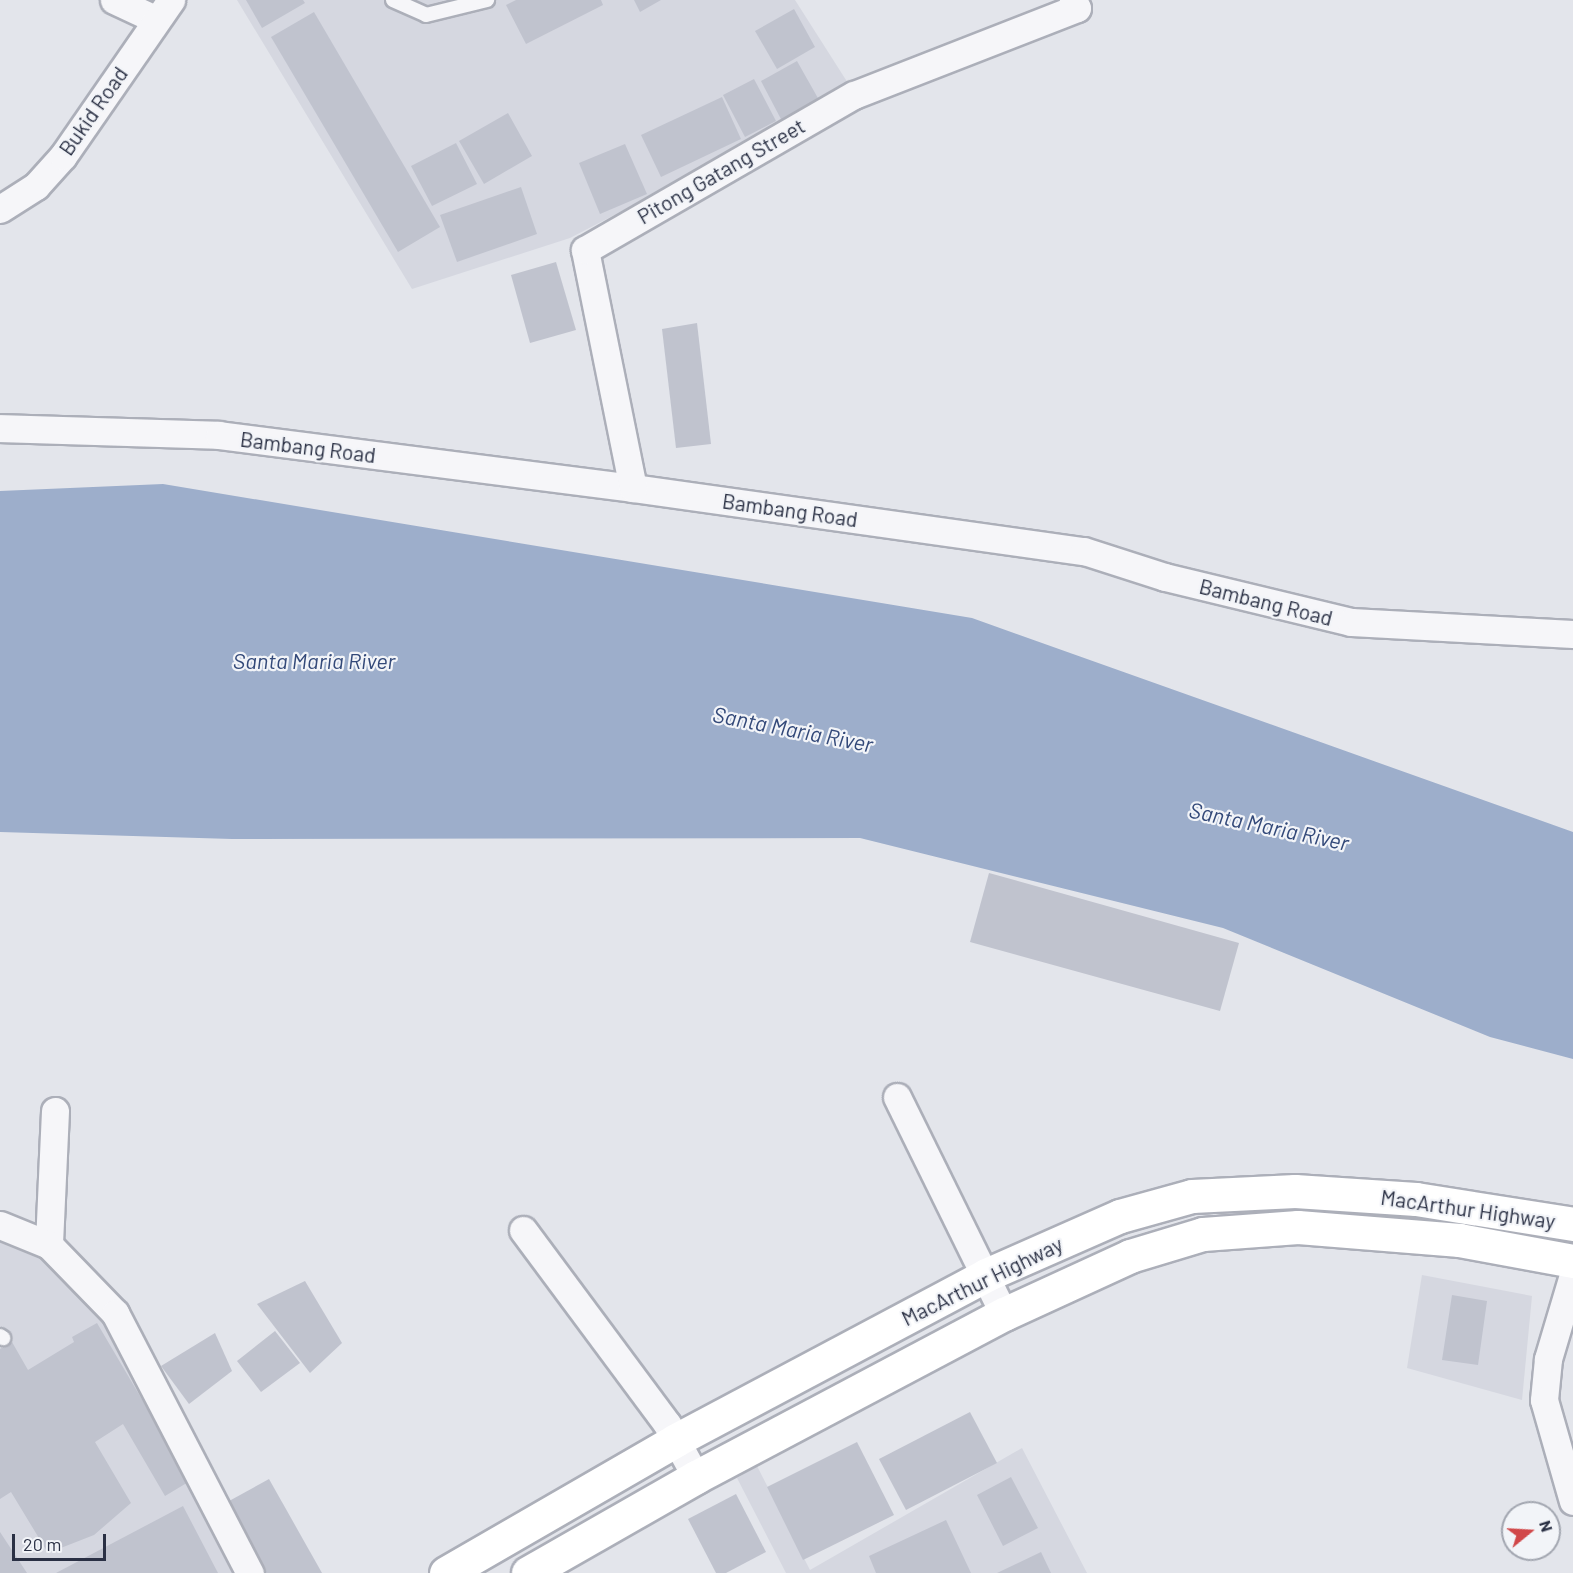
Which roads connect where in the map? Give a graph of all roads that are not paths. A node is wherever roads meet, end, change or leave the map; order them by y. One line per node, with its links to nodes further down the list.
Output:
1 (114, 0): 5 (street)
2 (393, 0): 3 (lane)
3 (487, 0)
4 (1073, 0): 8 (street, Pitong Gatang Street)
5 (163, 9): 6 (street, Bukid Road)
6 (0, 209)
7 (0, 428): 8 (street, Bambang Road)
8 (633, 488): 9 (street, Bambang Road)
9 (1573, 634)
10 (897, 1097): 17 (street)
11 (55, 1112): 15 (street)
12 (1573, 1224): 17 (highway, MacArthur Highway)
13 (0, 1225): 15 (street)
14 (523, 1230): 20 (street)
15 (49, 1245): 23 (street)
16 (1573, 1261): 19 (highway, MacArthur Highway)
17 (986, 1275): 19 (street); 20 (highway, MacArthur Highway)
18 (1573, 1275): 22 (street)
19 (1004, 1314): 21 (highway, MacArthur Highway)
20 (676, 1440): 21 (street); 24 (highway, MacArthur Highway)
21 (696, 1477): 25 (highway, MacArthur Highway)
22 (1573, 1501)
23 (250, 1573)
24 (447, 1573)
25 (528, 1573)

